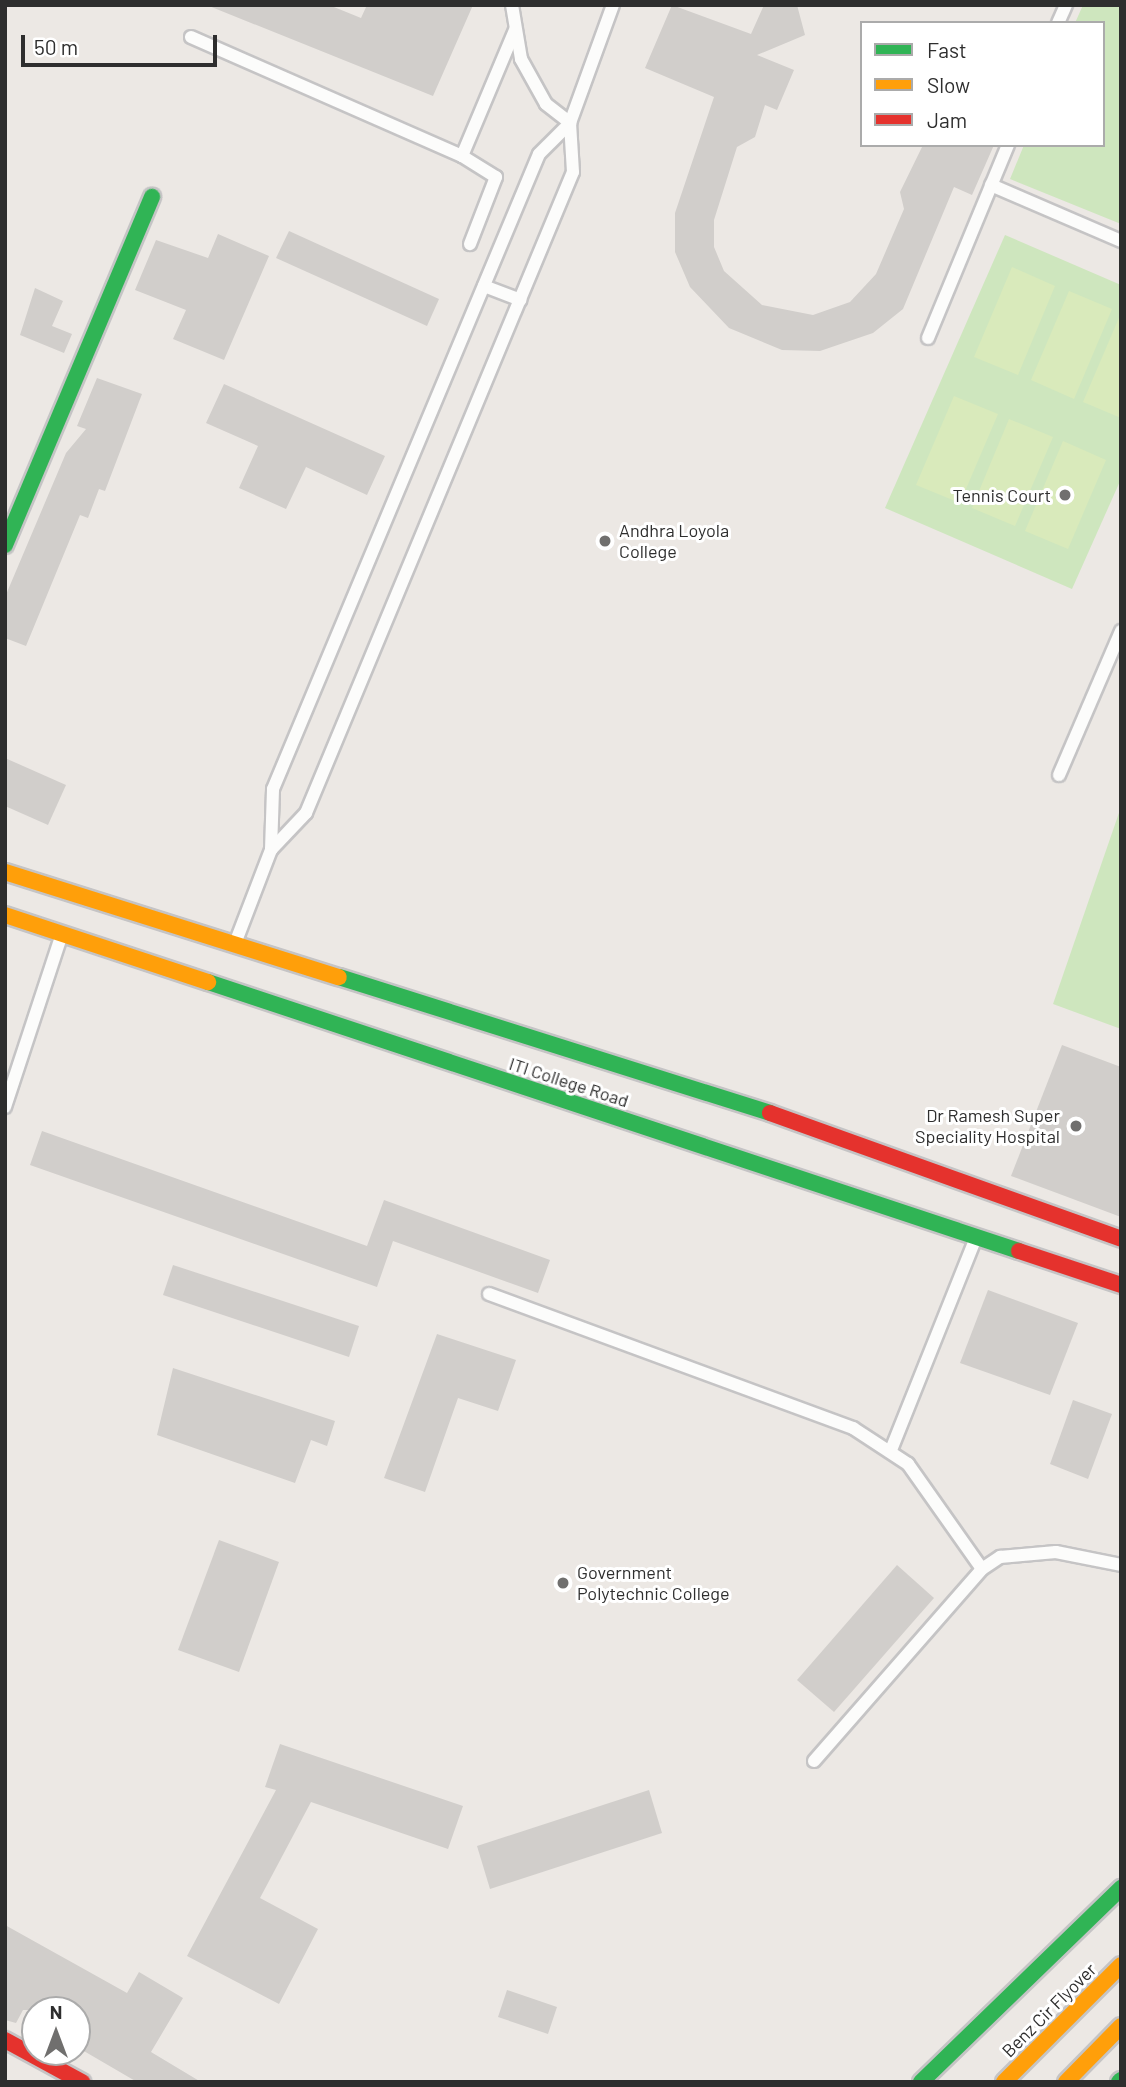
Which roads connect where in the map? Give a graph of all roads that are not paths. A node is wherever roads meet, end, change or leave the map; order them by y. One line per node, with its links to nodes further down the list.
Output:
1 (512, 5): 3 (lane)
2 (614, 5): 5 (lane)
3 (515, 29): 5 (lane); 7 (lane)
4 (191, 37): 7 (lane)
5 (570, 123): 12 (lane); 13 (lane)
6 (1007, 147): 8 (lane)
7 (462, 156): 11 (lane)
8 (991, 185): 10 (lane); 14 (lane)
9 (152, 197): 15 (street)
10 (1121, 241)
11 (470, 244)
12 (484, 286): 13 (lane); 18 (lane)
13 (520, 300): 18 (lane)
14 (928, 338)
15 (5, 545)
16 (1121, 631): 17 (lane)
17 (1059, 775)
18 (271, 850): 22 (lane)
19 (5, 872): 22 (street, ITI College Road)
20 (5, 915): 21 (street, ITI College Road)
21 (62, 934): 23 (lane); 24 (street, ITI College Road)
22 (236, 941): 25 (street, ITI College Road)
23 (5, 1107)
24 (976, 1237): 26 (street, ITI College Road); 28 (lane)
25 (1121, 1239)
26 (1121, 1285)
27 (489, 1294): 28 (lane)
28 (891, 1450): 30 (lane)
29 (1121, 1565): 30 (lane)
30 (982, 1569): 31 (lane)
31 (814, 1761)
32 (1121, 1888): 37 (street)
33 (1121, 1965): 38 (street, Benz Cir Flyover)
34 (1121, 2026): 39 (street)
35 (5, 2040): 36 (street)
36 (82, 2082)
37 (921, 2082)
38 (1004, 2082)
39 (1066, 2082)

